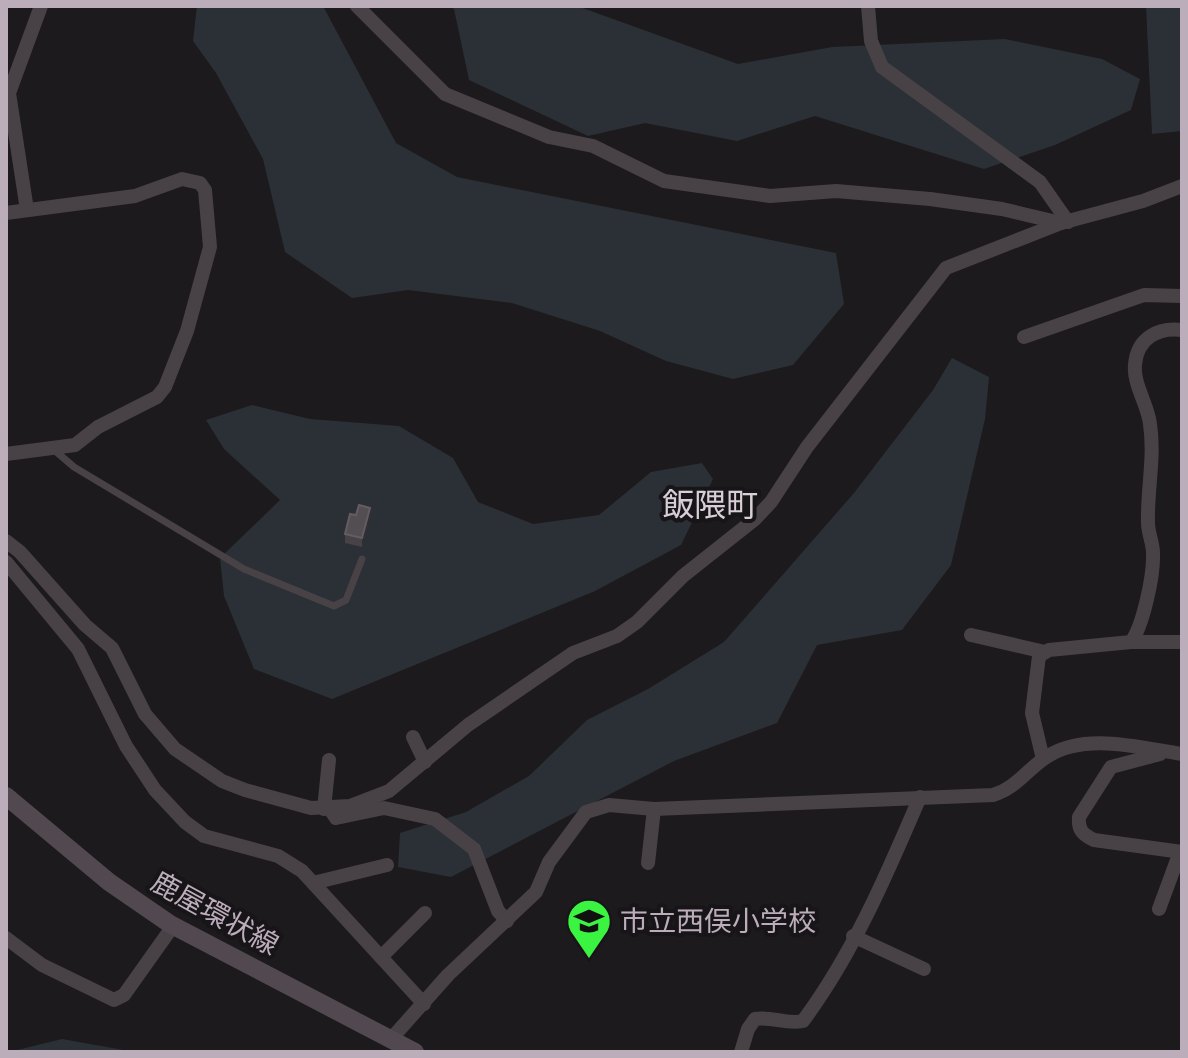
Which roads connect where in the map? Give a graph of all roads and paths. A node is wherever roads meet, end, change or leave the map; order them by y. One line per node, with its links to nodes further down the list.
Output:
1 (41, 6): 5 (street)
2 (357, 6): 7 (street)
3 (868, 6): 7 (street)
4 (1182, 186): 7 (street)
5 (27, 210): 6 (street); 11 (street)
6 (6, 213)
7 (1064, 222): 24 (street)
8 (1182, 296): 10 (street)
9 (1182, 330): 17 (street)
10 (1024, 337)
11 (53, 449): 12 (street); 14 (lane)
12 (6, 454)
13 (6, 541): 27 (street)
14 (362, 559)
15 (6, 562): 32 (street)
16 (971, 635): 19 (street)
17 (1131, 642): 18 (street); 19 (street)
18 (1182, 642)
19 (1045, 652): 22 (street)
20 (413, 737): 24 (street)
21 (1175, 753): 22 (street); 29 (street)
22 (1043, 759): 26 (street)
23 (329, 760): 27 (street)
24 (425, 762): 27 (street)
25 (6, 796): 36 (main road, 鹿屋環状線)
26 (920, 797): 28 (street); 37 (street)
27 (327, 809): 35 (street)
28 (654, 809): 30 (street); 35 (street)
29 (1181, 852): 33 (street)
30 (648, 863)
31 (387, 865): 32 (street)
32 (313, 883): 39 (street)
33 (1159, 909)
34 (425, 913): 39 (street)
35 (507, 921): 41 (street)
36 (173, 926): 38 (street); 42 (main road, 鹿屋環状線)
37 (853, 936): 40 (street); 44 (street)
38 (6, 938)
39 (381, 957): 41 (street)
40 (924, 969)
41 (424, 1004): 42 (street)
42 (392, 1038): 43 (main road, 鹿屋環状線)
43 (415, 1052)
44 (741, 1052)

